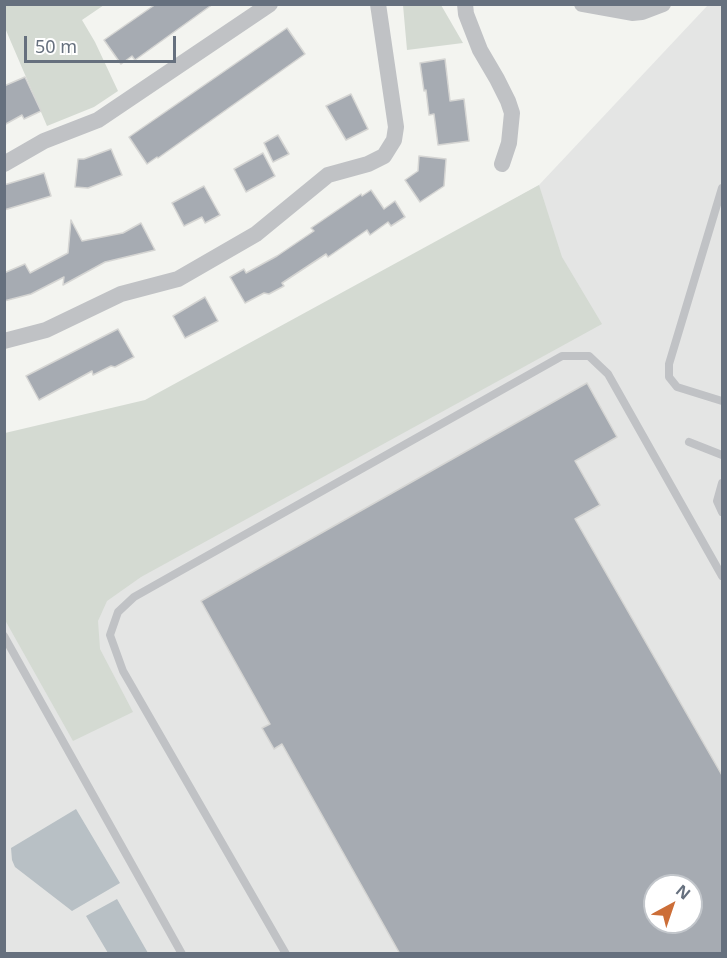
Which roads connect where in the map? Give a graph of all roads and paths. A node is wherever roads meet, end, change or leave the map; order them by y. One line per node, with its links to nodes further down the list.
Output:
1 (270, 4): 6 (street)
2 (378, 4): 9 (street)
3 (465, 4): 7 (street)
4 (582, 4): 5 (street)
5 (663, 4)
6 (4, 164)
7 (502, 164)
8 (723, 188): 10 (lane)
9 (4, 341)
10 (723, 401)
11 (689, 442): 12 (lane)
12 (723, 454)
13 (723, 483): 14 (lane)
14 (723, 512)
15 (723, 576): 18 (lane)
16 (4, 636): 17 (lane)
17 (182, 954)
18 (286, 954)

